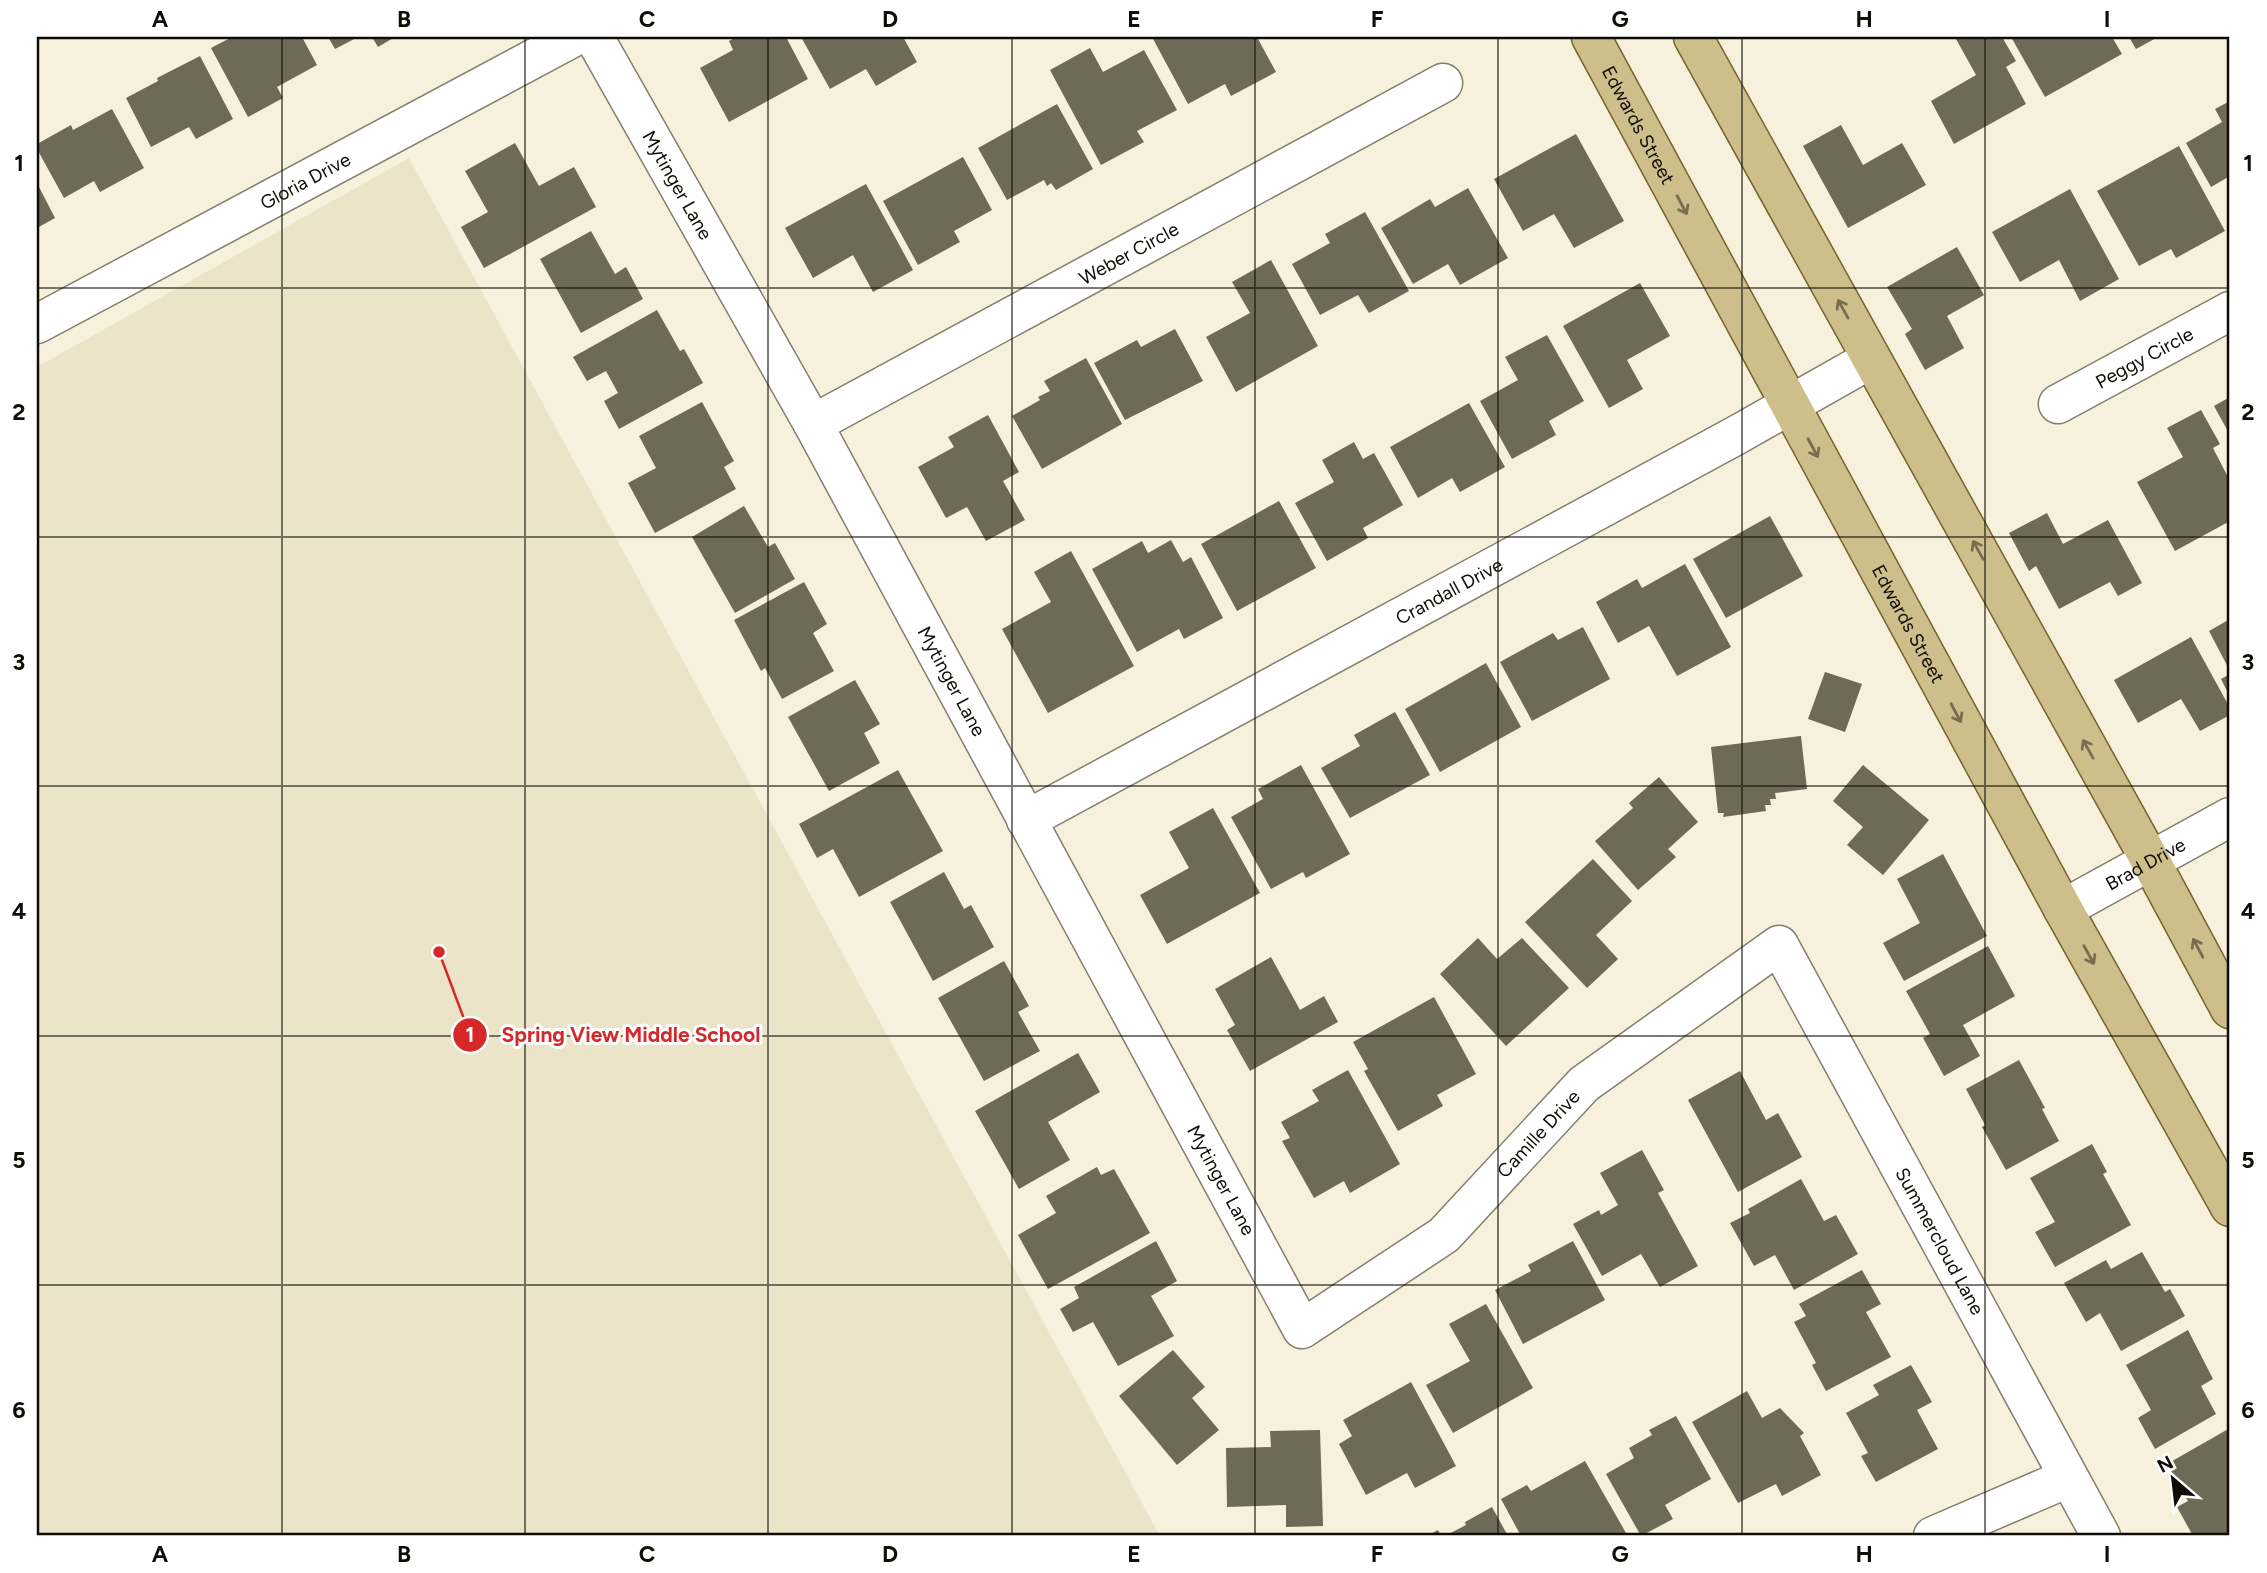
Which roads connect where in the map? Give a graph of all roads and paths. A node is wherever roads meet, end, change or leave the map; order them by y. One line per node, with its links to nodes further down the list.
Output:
1 (574, 37): 7 (street, Gloria Drive)
2 (594, 37): 11 (street, Mytinger Lane)
3 (1591, 37): 9 (main road, Edwards Street, one-way to 9)
4 (1693, 37): 8 (main road, one-way to 4)
5 (1443, 83): 11 (street, Weber Circle)
6 (2230, 311): 10 (street, Peggy Circle)
7 (37, 324)
8 (1871, 359): 9 (street, Crandall Drive); 14 (main road, one-way to 8)
9 (1789, 404): 13 (street, Crandall Drive); 15 (main road, Edwards Street, one-way to 15)
10 (2058, 404)
11 (813, 424): 13 (street, Mytinger Lane)
12 (2230, 817): 14 (street, Brad Drive)
13 (1026, 820): 19 (street, Mytinger Lane)
14 (2150, 860): 15 (street, Brad Drive); 17 (main road, one-way to 14)
15 (2063, 909): 18 (main road, Edwards Street, one-way to 18)
16 (1779, 945): 19 (street, Camille Drive); 20 (street, Summercloud Lane)
17 (2230, 1009)
18 (2230, 1207)
19 (1302, 1329)
20 (2068, 1478): 21 (street); 22 (street, Summercloud Lane)
21 (1933, 1536)
22 (2101, 1536)

